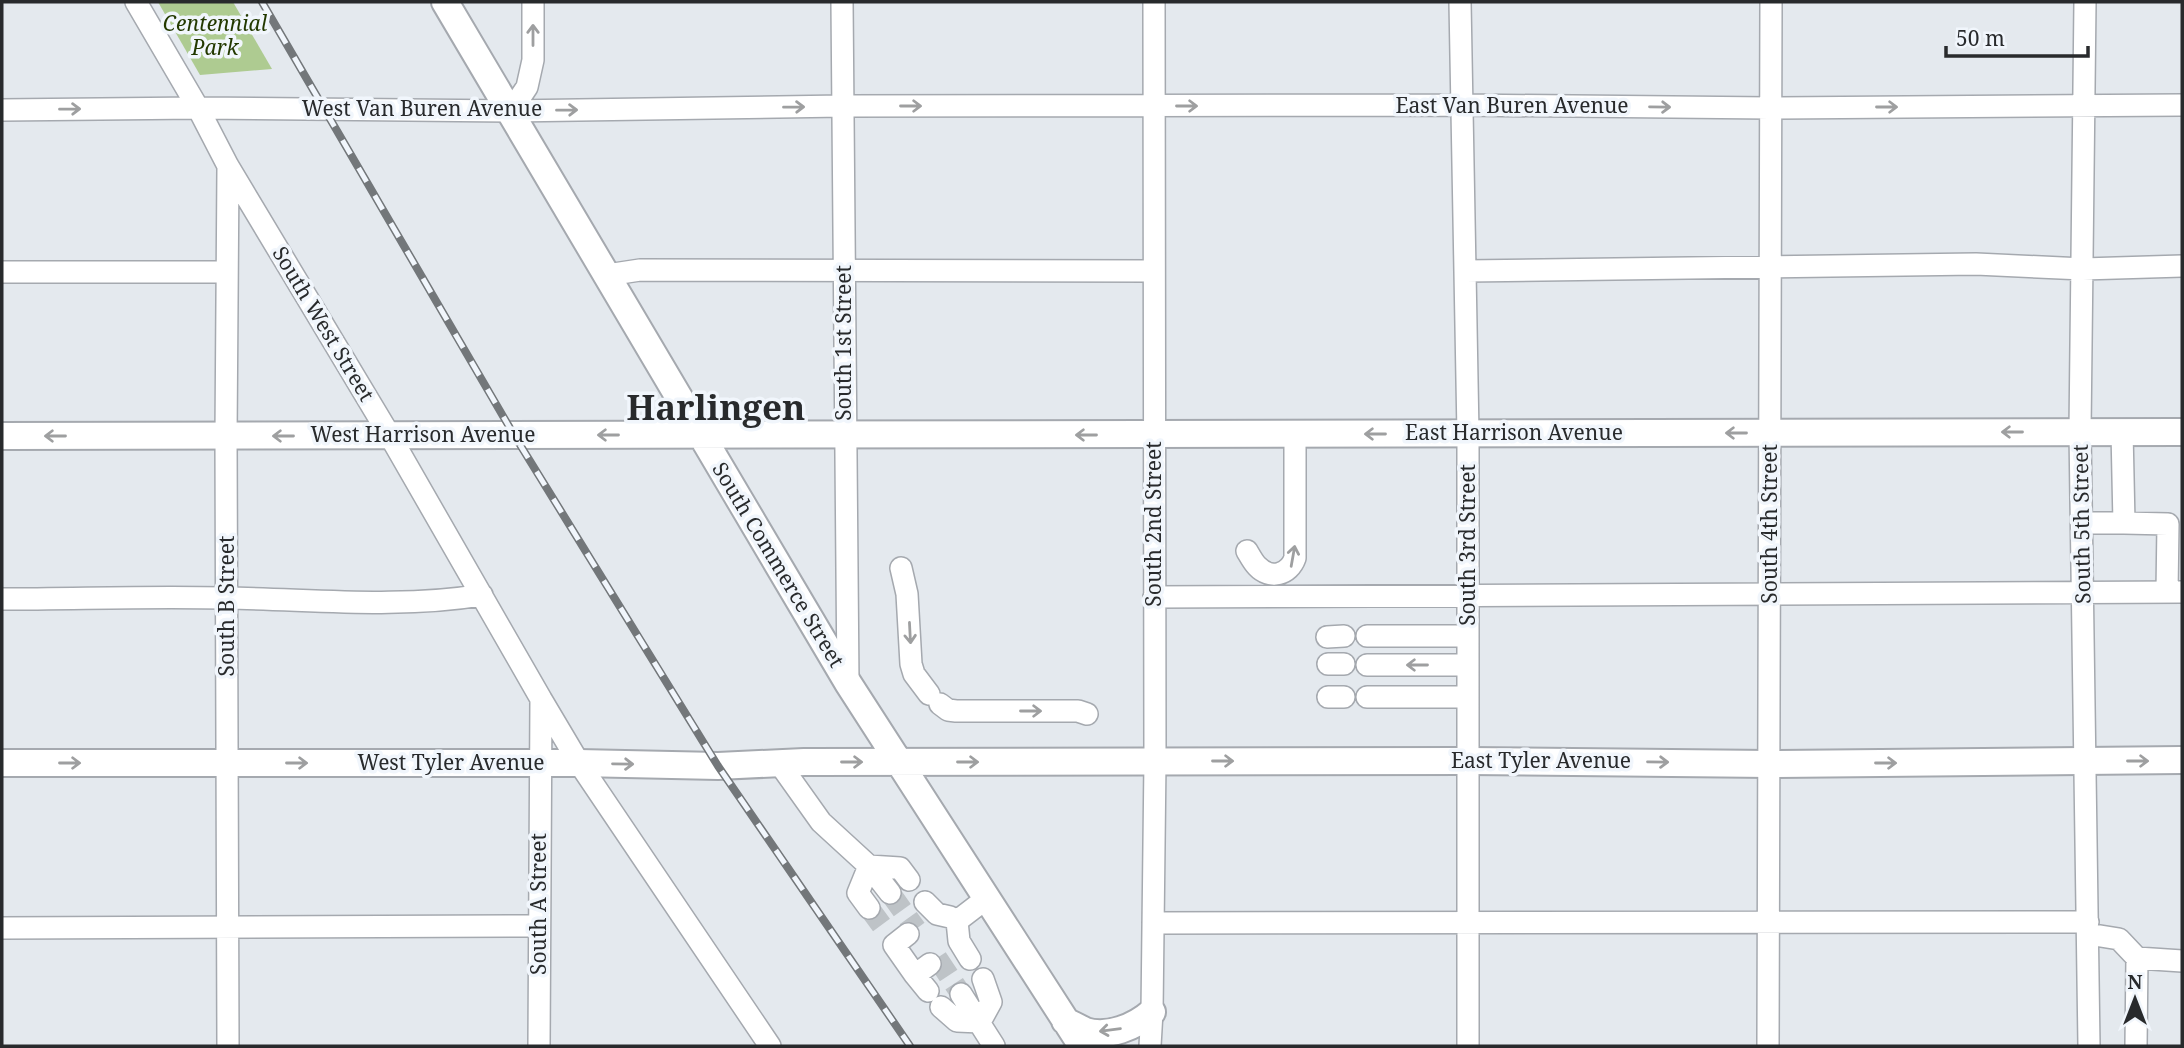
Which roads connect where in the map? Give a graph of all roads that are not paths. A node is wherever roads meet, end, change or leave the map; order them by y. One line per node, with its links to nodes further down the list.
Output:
1 (136, 2): 14 (street, South West Street)
2 (445, 2): 17 (main road, South Commerce Street)
3 (533, 2): 17 (street, one-way to 3)
4 (842, 2): 11 (street, South 1st Street)
5 (1154, 2): 13 (street, South 2nd Street)
6 (1460, 2): 9 (street, South 3rd Street)
7 (1771, 2): 15 (street, South 4th Street)
8 (2085, 2): 12 (street, South 5th Street)
9 (1461, 105): 13 (street, East Van Buren Avenue, one-way to 9); 15 (street, East Van Buren Avenue, one-way to 15); 24 (street, South 3rd Street)
10 (2182, 105): 12 (street, East Van Buren Avenue)
11 (843, 106): 13 (street, East Van Buren Avenue, one-way to 13); 17 (street, West Van Buren Avenue, one-way to 11); 22 (street, South 1st Street)
12 (2085, 106): 15 (street, East Van Buren Avenue, one-way to 12); 21 (street, South 5th Street)
13 (1154, 107): 23 (street, South 2nd Street)
14 (198, 108): 16 (street, West Van Buren Avenue, one-way to 14); 17 (street, West Van Buren Avenue); 18 (street, South West Street)
15 (1770, 108): 20 (street, South 4th Street)
16 (2, 110)
17 (511, 111): 27 (main road, South Commerce Street)
18 (228, 166): 26 (street, South B Street); 39 (street, South West Street)
19 (2182, 266): 21 (street)
20 (1770, 267): 21 (street); 24 (street); 31 (street, South 4th Street)
21 (2083, 269): 28 (street, South 5th Street)
22 (844, 270): 23 (street); 27 (street); 35 (street, South 1st Street)
23 (1154, 271): 36 (street, South 2nd Street)
24 (1466, 271): 33 (street, South 3rd Street)
25 (2, 272): 26 (street)
26 (227, 272): 38 (street, South B Street)
27 (607, 275): 34 (main road, South Commerce Street)
28 (2080, 431): 29 (main road, East Harrison Avenue); 31 (main road, East Harrison Avenue, one-way to 31); 40 (street, South 5th Street)
29 (2122, 431): 30 (main road, East Harrison Avenue); 41 (street)
30 (2182, 432)
31 (1770, 433): 33 (main road, East Harrison Avenue, one-way to 33); 48 (street, South 4th Street)
32 (1295, 434): 33 (main road, East Harrison Avenue, one-way to 32); 36 (main road, East Harrison Avenue); 42 (street, one-way to 32)
33 (1468, 434): 47 (street, South 3rd Street)
34 (701, 435): 35 (main road, West Harrison Avenue); 39 (main road, West Harrison Avenue, one-way to 39); 56 (main road, South Commerce Street)
35 (845, 435): 36 (main road, East Harrison Avenue, one-way to 35); 56 (street, South 1st Street)
36 (1154, 435): 50 (street, South 2nd Street)
37 (2, 436): 38 (main road, West Harrison Avenue, one-way to 37)
38 (226, 436): 39 (main road, West Harrison Avenue, one-way to 38); 49 (street, South B Street)
39 (390, 436): 46 (street, South West Street)
40 (2082, 523): 41 (street); 44 (street, South 5th Street)
41 (2124, 523): 45 (street)
42 (1247, 551)
43 (901, 568): 60 (street, one-way to 60)
44 (2083, 592): 45 (street); 48 (street); 64 (street, South 5th Street)
45 (2175, 592)
46 (482, 595): 49 (street); 59 (street, South West Street)
47 (1468, 595): 48 (street); 50 (street); 53 (street, South 3rd Street)
48 (1770, 595): 71 (street, South 4th Street)
49 (227, 597): 51 (street); 67 (street, South B Street)
50 (1154, 597): 62 (street, South 2nd Street)
51 (2, 599)
52 (1367, 636): 53 (street)
53 (1468, 636): 55 (street, South 3rd Street)
54 (1367, 665): 55 (street, one-way to 54)
55 (1468, 665): 58 (street, South 3rd Street)
56 (848, 683): 65 (main road, South Commerce Street)
57 (1367, 697): 58 (street)
58 (1468, 697): 63 (street, South 3rd Street)
59 (541, 699): 68 (street); 69 (street, South West Street)
60 (1087, 714)
61 (2182, 760): 64 (main road, East Tyler Avenue, one-way to 61)
62 (1154, 761): 63 (main road, East Tyler Avenue, one-way to 63); 65 (main road, East Tyler Avenue, one-way to 62); 78 (street, South 2nd Street)
63 (1468, 761): 71 (main road, East Tyler Avenue, one-way to 71); 79 (street, South 3rd Street)
64 (2085, 761): 71 (main road, East Tyler Avenue, one-way to 64); 82 (street, South 5th Street)
65 (899, 762): 70 (main road, West Tyler Avenue, one-way to 65); 75 (main road, South Commerce Street)
66 (2, 763): 67 (main road, West Tyler Avenue, one-way to 67)
67 (228, 763): 68 (main road, West Tyler Avenue, one-way to 68); 81 (street, South B Street)
68 (540, 763): 69 (main road, West Tyler Avenue); 80 (street, South A Street)
69 (579, 763): 70 (main road, West Tyler Avenue, one-way to 70); 93 (street)
70 (779, 763): 72 (street)
71 (1770, 764): 77 (street, South 4th Street)
72 (869, 866): 73 (street); 74 (street); 76 (street)
73 (909, 880)
74 (890, 893)
75 (987, 898): 89 (main road, South Commerce Street); 90 (street)
76 (869, 908)
77 (1769, 922): 79 (street); 82 (street); 98 (street, South 4th Street)
78 (1153, 923): 79 (street); 88 (street, South 2nd Street)
79 (1468, 923): 97 (street, South 3rd Street)
80 (540, 926): 81 (street); 92 (street, South A Street)
81 (228, 928): 83 (street); 91 (street, South B Street)
82 (2088, 928): 84 (street); 99 (street, South 5th Street)
83 (2, 929)
84 (2137, 958): 85 (street); 100 (street)
85 (2182, 961)
86 (983, 979): 90 (street)
87 (961, 994): 90 (street)
88 (1152, 1012): 89 (main road, one-way to 89); 96 (street, South 2nd Street)
89 (1065, 1021): 95 (main road, South Commerce Street)
90 (980, 1022): 94 (street)
91 (228, 1046)
92 (540, 1046)
93 (770, 1046)
94 (994, 1046)
95 (1082, 1046)
96 (1150, 1046)
97 (1468, 1046)
98 (1768, 1046)
99 (2089, 1046)
100 (2136, 1046)

